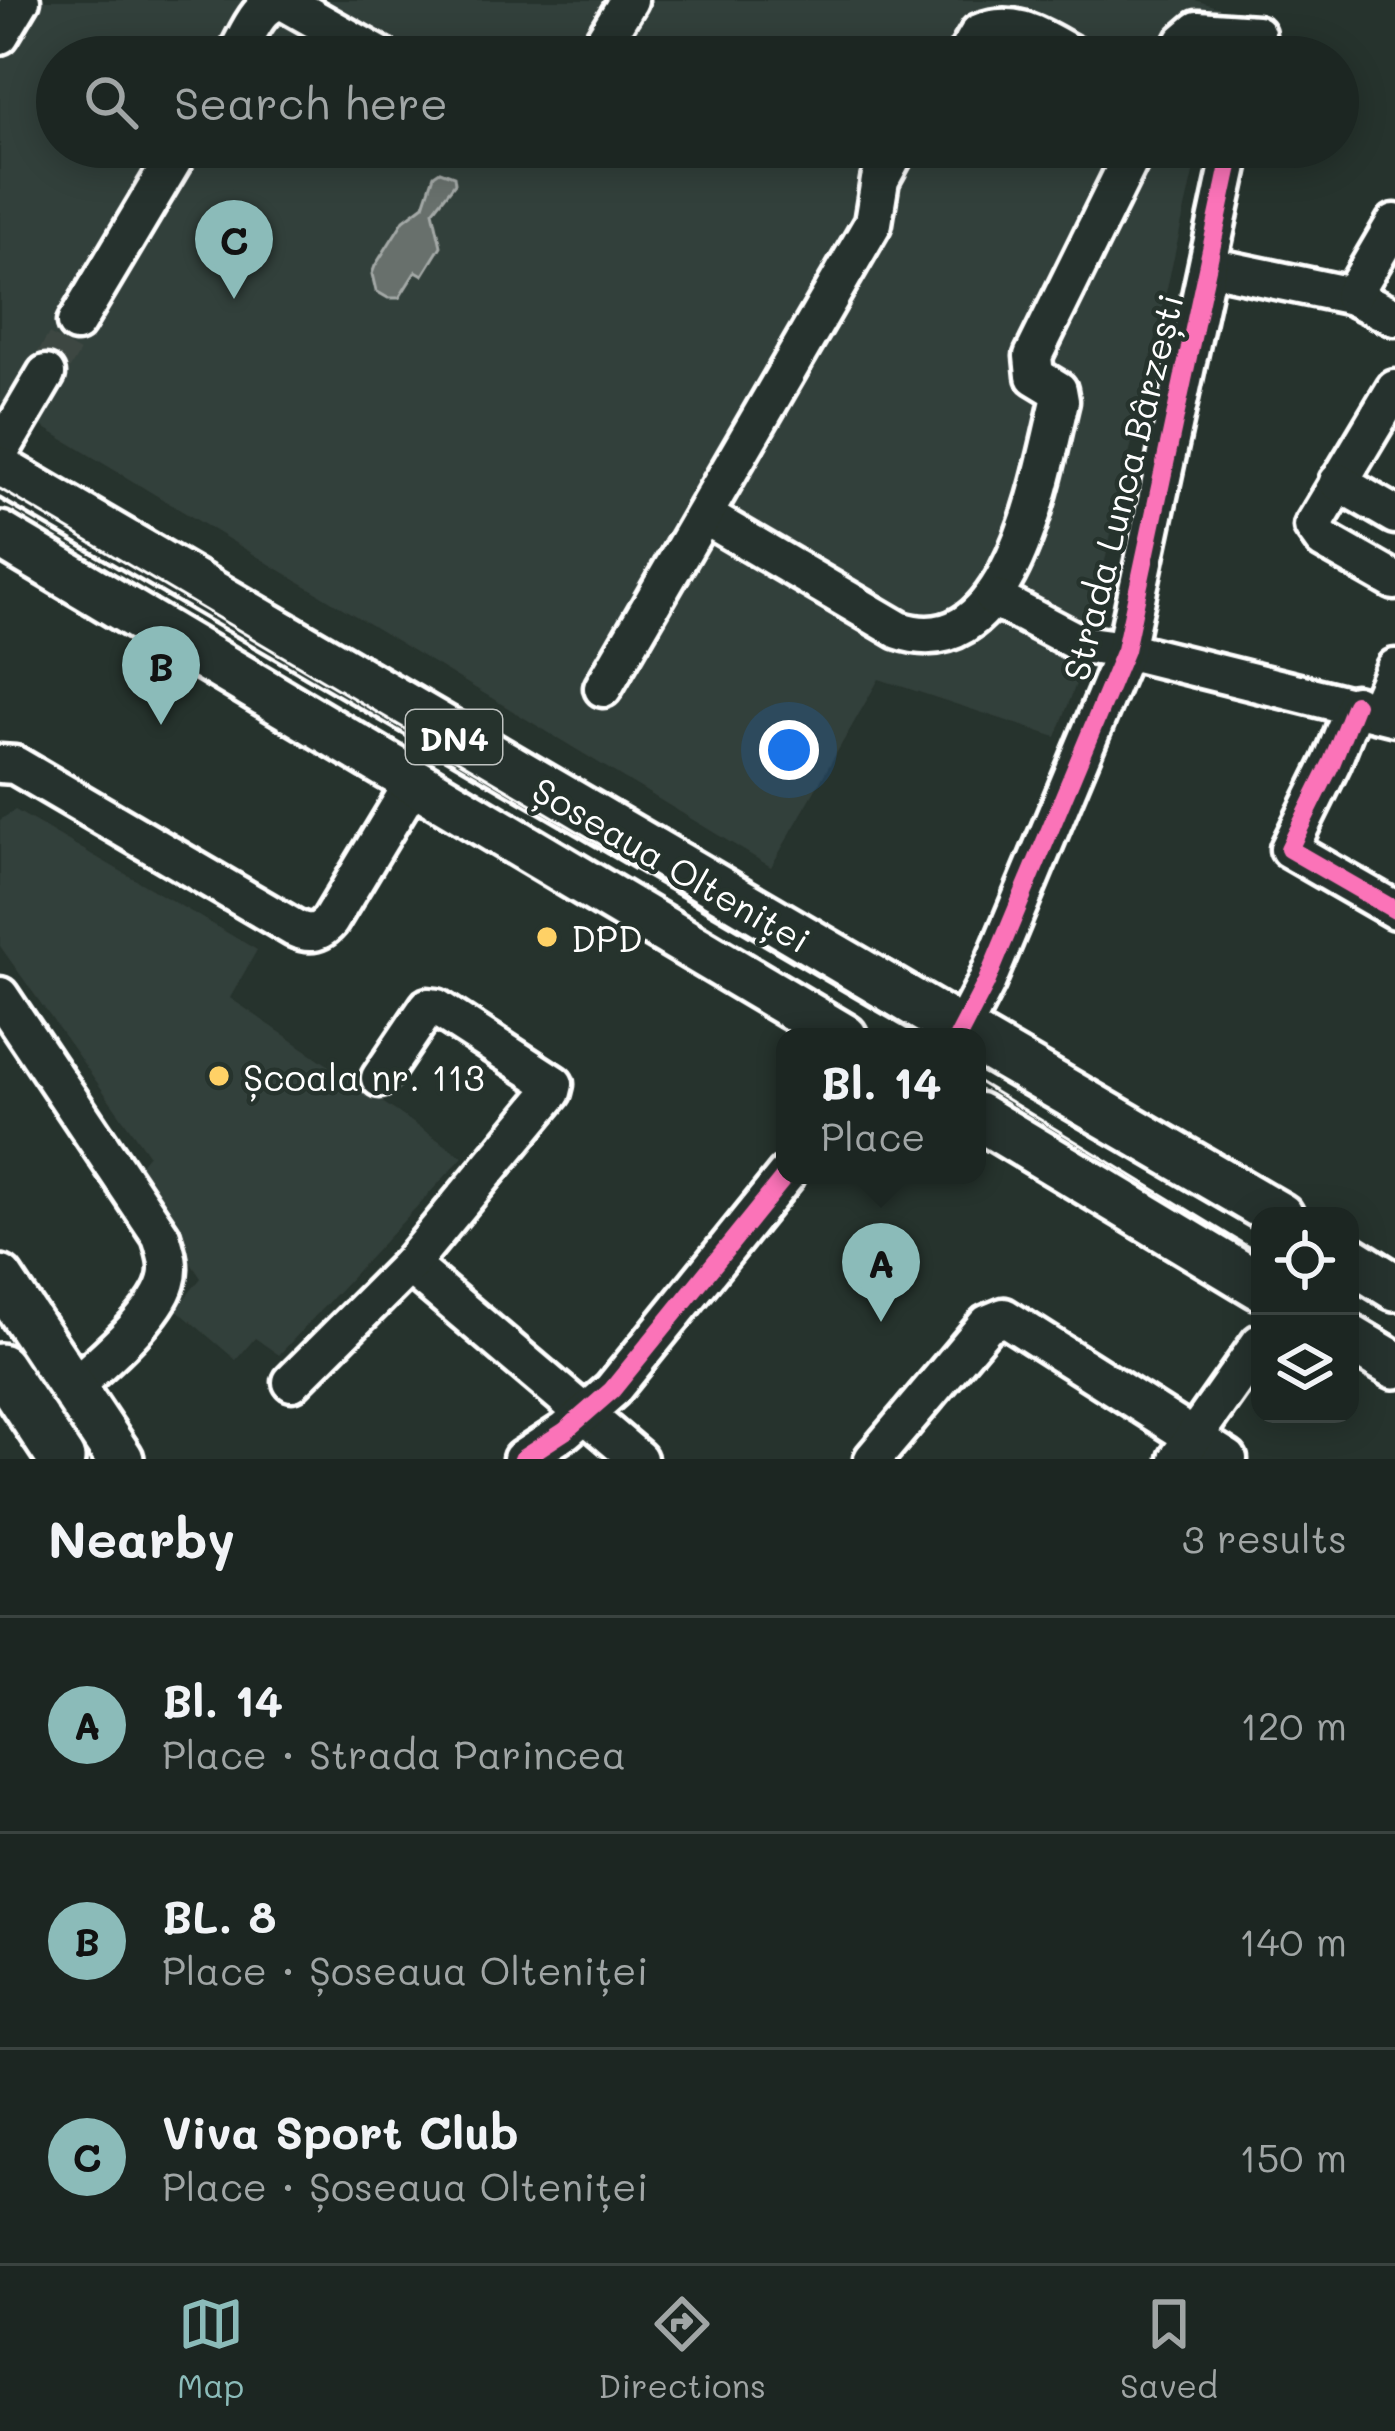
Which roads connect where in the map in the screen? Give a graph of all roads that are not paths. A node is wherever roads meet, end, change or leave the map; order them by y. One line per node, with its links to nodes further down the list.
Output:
1 (21, 0): 5 (street)
2 (979, 0): 9 (street)
3 (625, 2): 8 (street)
4 (1257, 30): 12 (street)
5 (0, 35)
6 (248, 36): 7 (street)
7 (344, 36)
8 (606, 36)
9 (959, 36)
10 (977, 36): 11 (street)
11 (1038, 36)
12 (1191, 36)
13 (169, 168): 21 (street)
14 (887, 168): 28 (street)
15 (1126, 168): 31 (street)
16 (1229, 168): 18 (street, Strada Lunca Bârzești)
17 (1395, 223): 19 (street)
18 (1209, 266): 19 (street); 32 (street, Strada Lunca Bârzești)
19 (1352, 296): 20 (street)
20 (1395, 317)
21 (76, 323)
22 (46, 374): 24 (street)
23 (1395, 388): 26 (street)
24 (0, 452)
25 (0, 470): 41 (main road, Șoseaua Olteniței / DN4)
26 (1338, 482): 27 (street); 30 (street)
27 (1395, 515)
28 (705, 516): 31 (street); 34 (street)
29 (0, 535): 37 (main road, Șoseaua Olteniței / DN4)
30 (1395, 581)
31 (994, 598): 32 (street)
32 (1125, 650): 35 (street); 42 (street, Strada Lunca Bârzești)
33 (1395, 668): 35 (street)
34 (604, 688)
35 (1376, 710): 38 (street)
36 (0, 764): 37 (street)
37 (415, 780): 40 (main road, Șoseaua Olteniței / DN4)
38 (1395, 910)
39 (0, 996): 58 (street)
40 (829, 1028)
41 (953, 1028)
42 (970, 1028)
43 (986, 1047): 47 (main road, Șoseaua Olteniței / DN4)
44 (380, 1078): 48 (street)
45 (986, 1121): 51 (main road)
46 (779, 1184): 59 (street)
47 (1264, 1207)
48 (409, 1265): 57 (street); 59 (street)
49 (1359, 1265): 52 (main road)
50 (0, 1279): 58 (main road)
51 (1251, 1281)
52 (1395, 1287)
53 (1359, 1343): 55 (main road)
54 (1251, 1356): 60 (street)
55 (1395, 1365)
56 (0, 1367): 61 (main road)
57 (292, 1382)
58 (72, 1388): 62 (main road)
59 (585, 1414): 63 (street); 64 (street)
60 (1186, 1448): 65 (street); 66 (street)
61 (61, 1459)
62 (120, 1459)
63 (522, 1459)
64 (638, 1459)
65 (873, 1459)
66 (1228, 1459)

